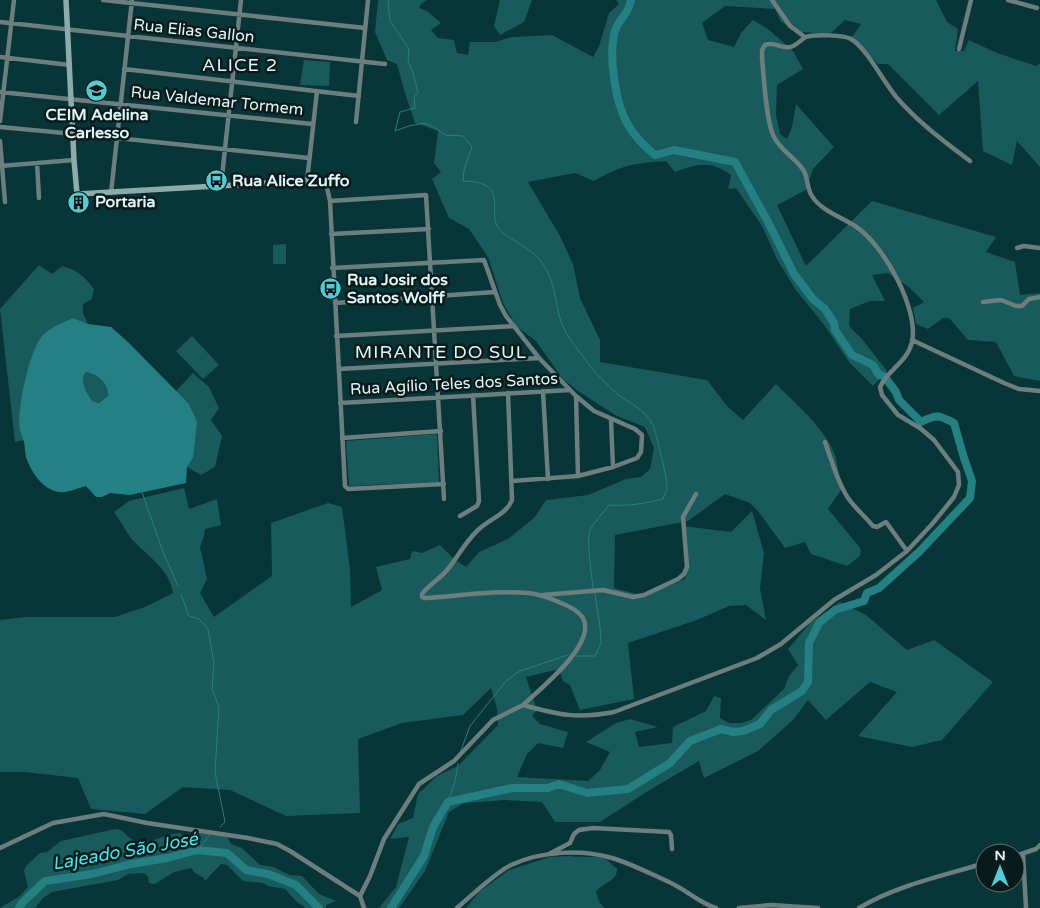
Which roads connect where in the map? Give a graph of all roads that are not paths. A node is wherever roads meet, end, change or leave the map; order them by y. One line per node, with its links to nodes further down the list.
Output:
1 (14, 0): 13 (street)
2 (66, 0): 15 (street)
3 (103, 0): 9 (street)
4 (241, 0): 11 (street)
5 (368, 0): 14 (street)
6 (772, 0): 17 (street)
7 (971, 0): 19 (street)
8 (1008, 0): 10 (street)
9 (132, 2): 11 (street); 16 (street)
10 (1036, 8)
11 (239, 14): 14 (street); 18 (street)
12 (0, 22): 13 (street, Rua Elias Gallon)
13 (11, 24): 15 (street, Rua Elias Gallon); 21 (street)
14 (365, 28): 22 (street)
15 (68, 30): 16 (street, Rua Elias Gallon); 24 (street)
16 (128, 36): 18 (street, Rua Elias Gallon); 25 (street)
17 (805, 37): 43 (street); 67 (street)
18 (236, 48): 22 (street, Rua Elias Gallon); 26 (street)
19 (959, 49)
20 (0, 57): 21 (street)
21 (7, 58): 24 (street); 28 (street)
22 (362, 62): 23 (street, Rua Elias Gallon); 29 (street)
23 (385, 64)
24 (70, 65): 30 (street)
25 (124, 69): 26 (street); 31 (street)
26 (232, 81): 27 (street); 32 (street)
27 (317, 91): 29 (street); 35 (street)
28 (2, 92): 30 (street, Rua Valdemar Tormem); 33 (street)
29 (358, 96): 34 (street)
30 (71, 98): 31 (street, Rua Valdemar Tormem); 37 (street)
31 (121, 104): 32 (street, Rua Valdemar Tormem); 38 (street)
32 (228, 115): 35 (street, Rua Valdemar Tormem); 40 (street)
33 (0, 121)
34 (356, 122)
35 (312, 124): 41 (street)
36 (0, 127): 37 (street)
37 (73, 134): 38 (street); 42 (street)
38 (117, 138): 40 (street); 49 (street)
39 (0, 141): 45 (street)
40 (224, 150): 41 (street); 48 (street)
41 (309, 158): 46 (street)
42 (74, 160): 44 (street); 49 (street)
43 (970, 161)
44 (37, 163): 45 (street); 50 (street)
45 (1, 166): 52 (street)
46 (308, 181): 47 (street); 48 (street)
47 (326, 183): 51 (street)
48 (221, 186): 49 (street)
49 (111, 193)
50 (39, 198)
51 (330, 201): 53 (street); 54 (street)
52 (4, 202)
53 (429, 230): 54 (street); 57 (street)
54 (331, 234): 58 (street)
55 (1017, 248): 56 (street)
56 (1040, 248)
57 (431, 262): 58 (street); 59 (street); 60 (street)
58 (332, 268): 63 (street)
59 (495, 292): 60 (street); 64 (street)
60 (433, 296): 63 (street); 65 (street)
61 (1040, 297): 62 (street)
62 (983, 302)
63 (335, 303): 66 (street)
64 (514, 326): 65 (street); 68 (street)
65 (435, 330): 66 (street); 69 (street)
66 (336, 336): 70 (street)
67 (912, 340): 73 (street); 91 (street)
68 (539, 358): 69 (street); 71 (street)
69 (437, 364): 70 (street); 77 (street)
70 (339, 369): 78 (street)
71 (570, 390): 72 (street, Rua Agílio Teles dos Santos); 76 (street)
72 (543, 391): 74 (street, Rua Agílio Teles dos Santos); 85 (street)
73 (1040, 391)
74 (508, 394): 75 (street, Rua Agílio Teles dos Santos); 86 (street)
75 (473, 396): 77 (street, Rua Agílio Teles dos Santos); 90 (street)
76 (576, 396): 79 (street); 84 (street)
77 (439, 398): 78 (street, Rua Agílio Teles dos Santos); 80 (street)
78 (340, 403): 81 (street)
79 (611, 420): 83 (street); 83 (street)
80 (441, 431): 81 (street); 87 (street)
81 (342, 438): 87 (street)
82 (825, 442): 91 (street)
83 (614, 467): 84 (street)
84 (578, 476): 85 (street)
85 (548, 479): 86 (street)
86 (512, 481): 92 (street)
87 (444, 484): 89 (street)
88 (696, 494): 92 (street)
89 (444, 499)
90 (460, 516)
91 (907, 551): 93 (street)
92 (541, 595): 93 (street)
93 (523, 704): 101 (street)
94 (1040, 845): 97 (street)
95 (0, 848): 101 (street)
96 (672, 848): 98 (street)
97 (1025, 853)
98 (548, 854): 103 (street); 104 (street)
99 (975, 866): 107 (street)
100 (1025, 890): 108 (street)
101 (360, 896): 102 (street)
102 (364, 908)
103 (456, 908)
104 (716, 908)
105 (739, 908): 106 (street)
106 (818, 908)
107 (859, 908)
108 (1026, 908)

